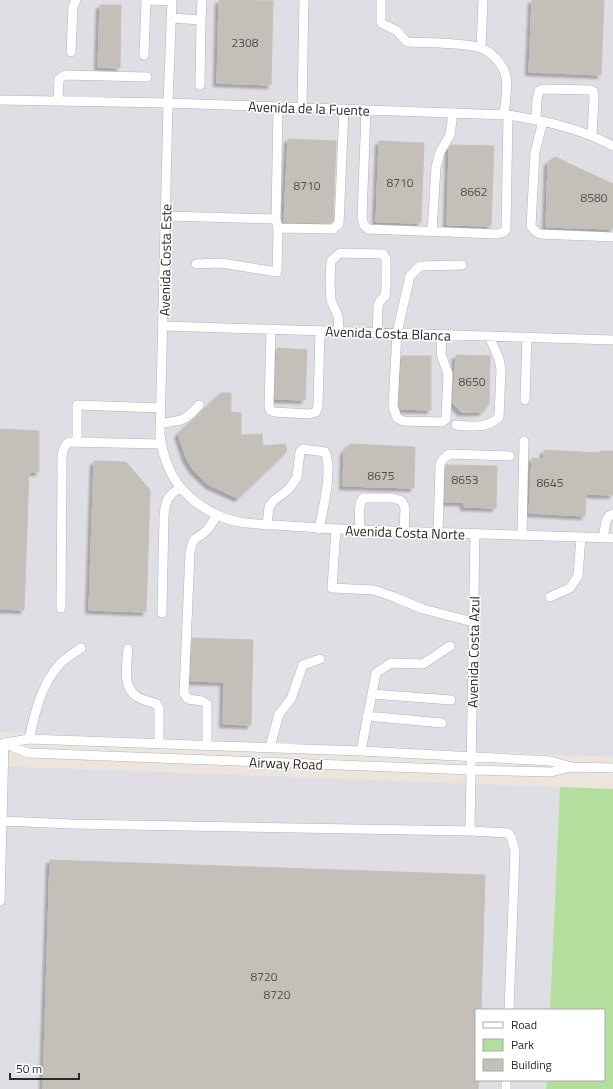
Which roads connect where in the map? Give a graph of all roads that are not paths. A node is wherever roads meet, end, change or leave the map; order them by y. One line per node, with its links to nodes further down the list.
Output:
1 (76, 0): 12 (street)
2 (146, 0): 13 (street)
3 (150, 0): 4 (street)
4 (172, 0): 9 (street, Avenida Costa Este)
5 (202, 0): 10 (street)
6 (304, 0): 20 (street)
7 (381, 0): 11 (street)
8 (483, 0): 11 (street)
9 (171, 18): 10 (street); 18 (street, Avenida Costa Este)
10 (202, 20): 15 (street)
11 (481, 48): 24 (street)
12 (71, 52)
13 (144, 55)
14 (147, 78): 17 (street)
15 (200, 84)
16 (0, 100): 17 (street, Avenida de la Fuente)
17 (58, 101): 18 (street, Avenida de la Fuente)
18 (168, 103): 19 (street, Avenida de la Fuente); 28 (street, Avenida Costa Este)
19 (278, 107): 20 (street, Avenida de la Fuente); 29 (street)
20 (302, 108): 21 (street, Avenida de la Fuente)
21 (344, 109): 22 (street, Avenida de la Fuente); 29 (street)
22 (366, 110): 23 (street, Avenida de la Fuente); 30 (street)
23 (453, 113): 24 (street, Avenida de la Fuente); 30 (street)
24 (506, 114): 25 (street, Avenida de la Fuente); 30 (street)
25 (540, 120): 26 (street, Avenida de la Fuente); 26 (street); 31 (street)
26 (592, 135): 27 (street, Avenida de la Fuente)
27 (613, 146)
28 (166, 216): 29 (street); 34 (street, Avenida Costa Este)
29 (277, 223): 32 (street)
30 (432, 232)
31 (613, 237)
32 (196, 264)
33 (462, 264): 39 (street)
34 (163, 326): 35 (street, Avenida Costa Blanca); 46 (street, Avenida Costa Este)
35 (271, 329): 36 (street, Avenida Costa Blanca); 36 (street)
36 (320, 331): 37 (street, Avenida Costa Blanca)
37 (338, 332): 38 (street, Avenida Costa Blanca); 38 (street)
38 (377, 333): 39 (street, Avenida Costa Blanca)
39 (397, 333): 40 (street, Avenida Costa Blanca); 40 (street)
40 (442, 335): 41 (street, Avenida Costa Blanca)
41 (489, 336): 42 (street, Avenida Costa Blanca); 48 (street)
42 (527, 338): 43 (street, Avenida Costa Blanca); 44 (street)
43 (613, 340)
44 (526, 400)
45 (199, 405): 47 (street)
46 (161, 408): 47 (street, Avenida Costa Este); 49 (street)
47 (160, 423): 51 (street, Avenida Costa Este)
48 (456, 425)
49 (77, 442): 51 (street); 69 (street)
50 (524, 442): 64 (street)
51 (161, 444): 53 (street, Avenida Costa Este)
52 (510, 456): 62 (street)
53 (180, 488): 54 (street, Avenida Costa Este); 70 (street)
54 (200, 506): 55 (street, Avenida Costa Norte)
55 (216, 514): 57 (street, Avenida Costa Norte); 83 (street)
56 (613, 514): 66 (street)
57 (267, 525): 58 (street, Avenida Costa Norte); 58 (street)
58 (319, 529): 59 (street, Avenida Costa Norte)
59 (336, 529): 60 (street, Avenida Costa Norte); 71 (street)
60 (360, 530): 61 (street, Avenida Costa Norte); 61 (street)
61 (404, 532): 62 (street, Avenida Costa Norte)
62 (438, 533): 63 (street, Avenida Costa Norte)
63 (475, 534): 64 (street, Avenida Costa Norte); 71 (street, Avenida Costa Azul)
64 (522, 535): 65 (street, Avenida Costa Norte)
65 (581, 537): 66 (street, Avenida Costa Norte); 68 (street)
66 (603, 538): 67 (street, Avenida Costa Norte)
67 (613, 538)
68 (550, 597)
69 (61, 608)
70 (162, 613)
71 (473, 622): 86 (street, Avenida Costa Azul)
72 (450, 646): 76 (street)
73 (81, 648): 80 (street)
74 (128, 649): 82 (street)
75 (320, 659): 84 (street)
76 (372, 694): 77 (street); 78 (street)
77 (451, 700)
78 (367, 716): 79 (street); 85 (street)
79 (442, 723)
80 (29, 739): 81 (street, Airway Road); 82 (street, Airway Road)
81 (2, 743): 89 (street, Airway Road); 90 (street)
82 (159, 743): 83 (street, Airway Road)
83 (207, 744): 84 (street, Airway Road)
84 (270, 747): 85 (street, Airway Road)
85 (361, 751): 86 (street, Airway Road)
86 (471, 756): 87 (street, Airway Road); 89 (street, Avenida Costa Azul)
87 (571, 767): 88 (street, Airway Road); 89 (street, Airway Road)
88 (613, 768)
89 (471, 770): 91 (street, Avenida Costa Azul)
90 (2, 821): 91 (street); 92 (street)
91 (470, 831): 93 (street)
92 (0, 901)
93 (509, 1009)

